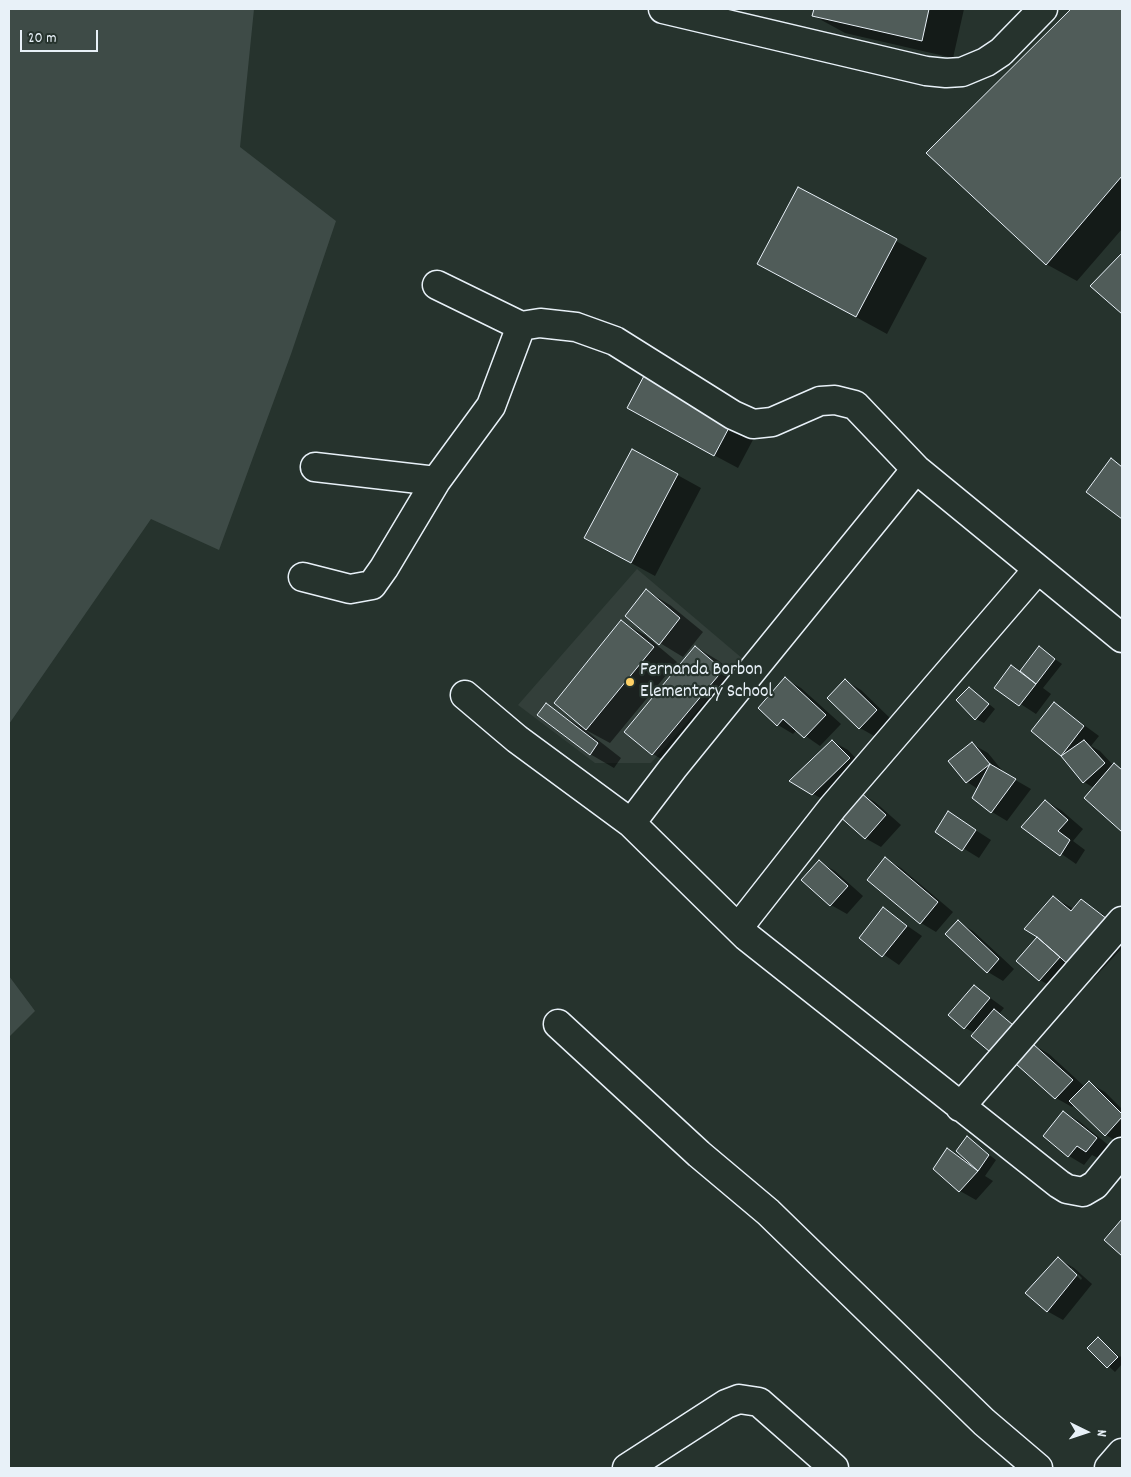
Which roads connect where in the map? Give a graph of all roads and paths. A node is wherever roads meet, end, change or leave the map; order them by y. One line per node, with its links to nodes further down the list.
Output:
1 (663, 9): 2 (street)
2 (1043, 9)
3 (437, 285): 4 (street)
4 (520, 326): 6 (street); 7 (street)
5 (315, 467): 7 (street)
6 (916, 469): 8 (street); 12 (street)
7 (436, 481): 9 (street)
8 (1038, 569): 10 (street); 14 (street)
9 (303, 577)
10 (1122, 638)
11 (466, 695): 12 (street)
12 (631, 824): 14 (street)
13 (1122, 921): 16 (street)
14 (738, 928): 16 (street)
15 (558, 1024): 21 (street)
16 (960, 1107): 17 (street)
17 (1122, 1152)
18 (1122, 1453): 22 (street)
19 (627, 1468): 20 (street)
20 (834, 1468)
21 (1038, 1468)
22 (1109, 1468)

